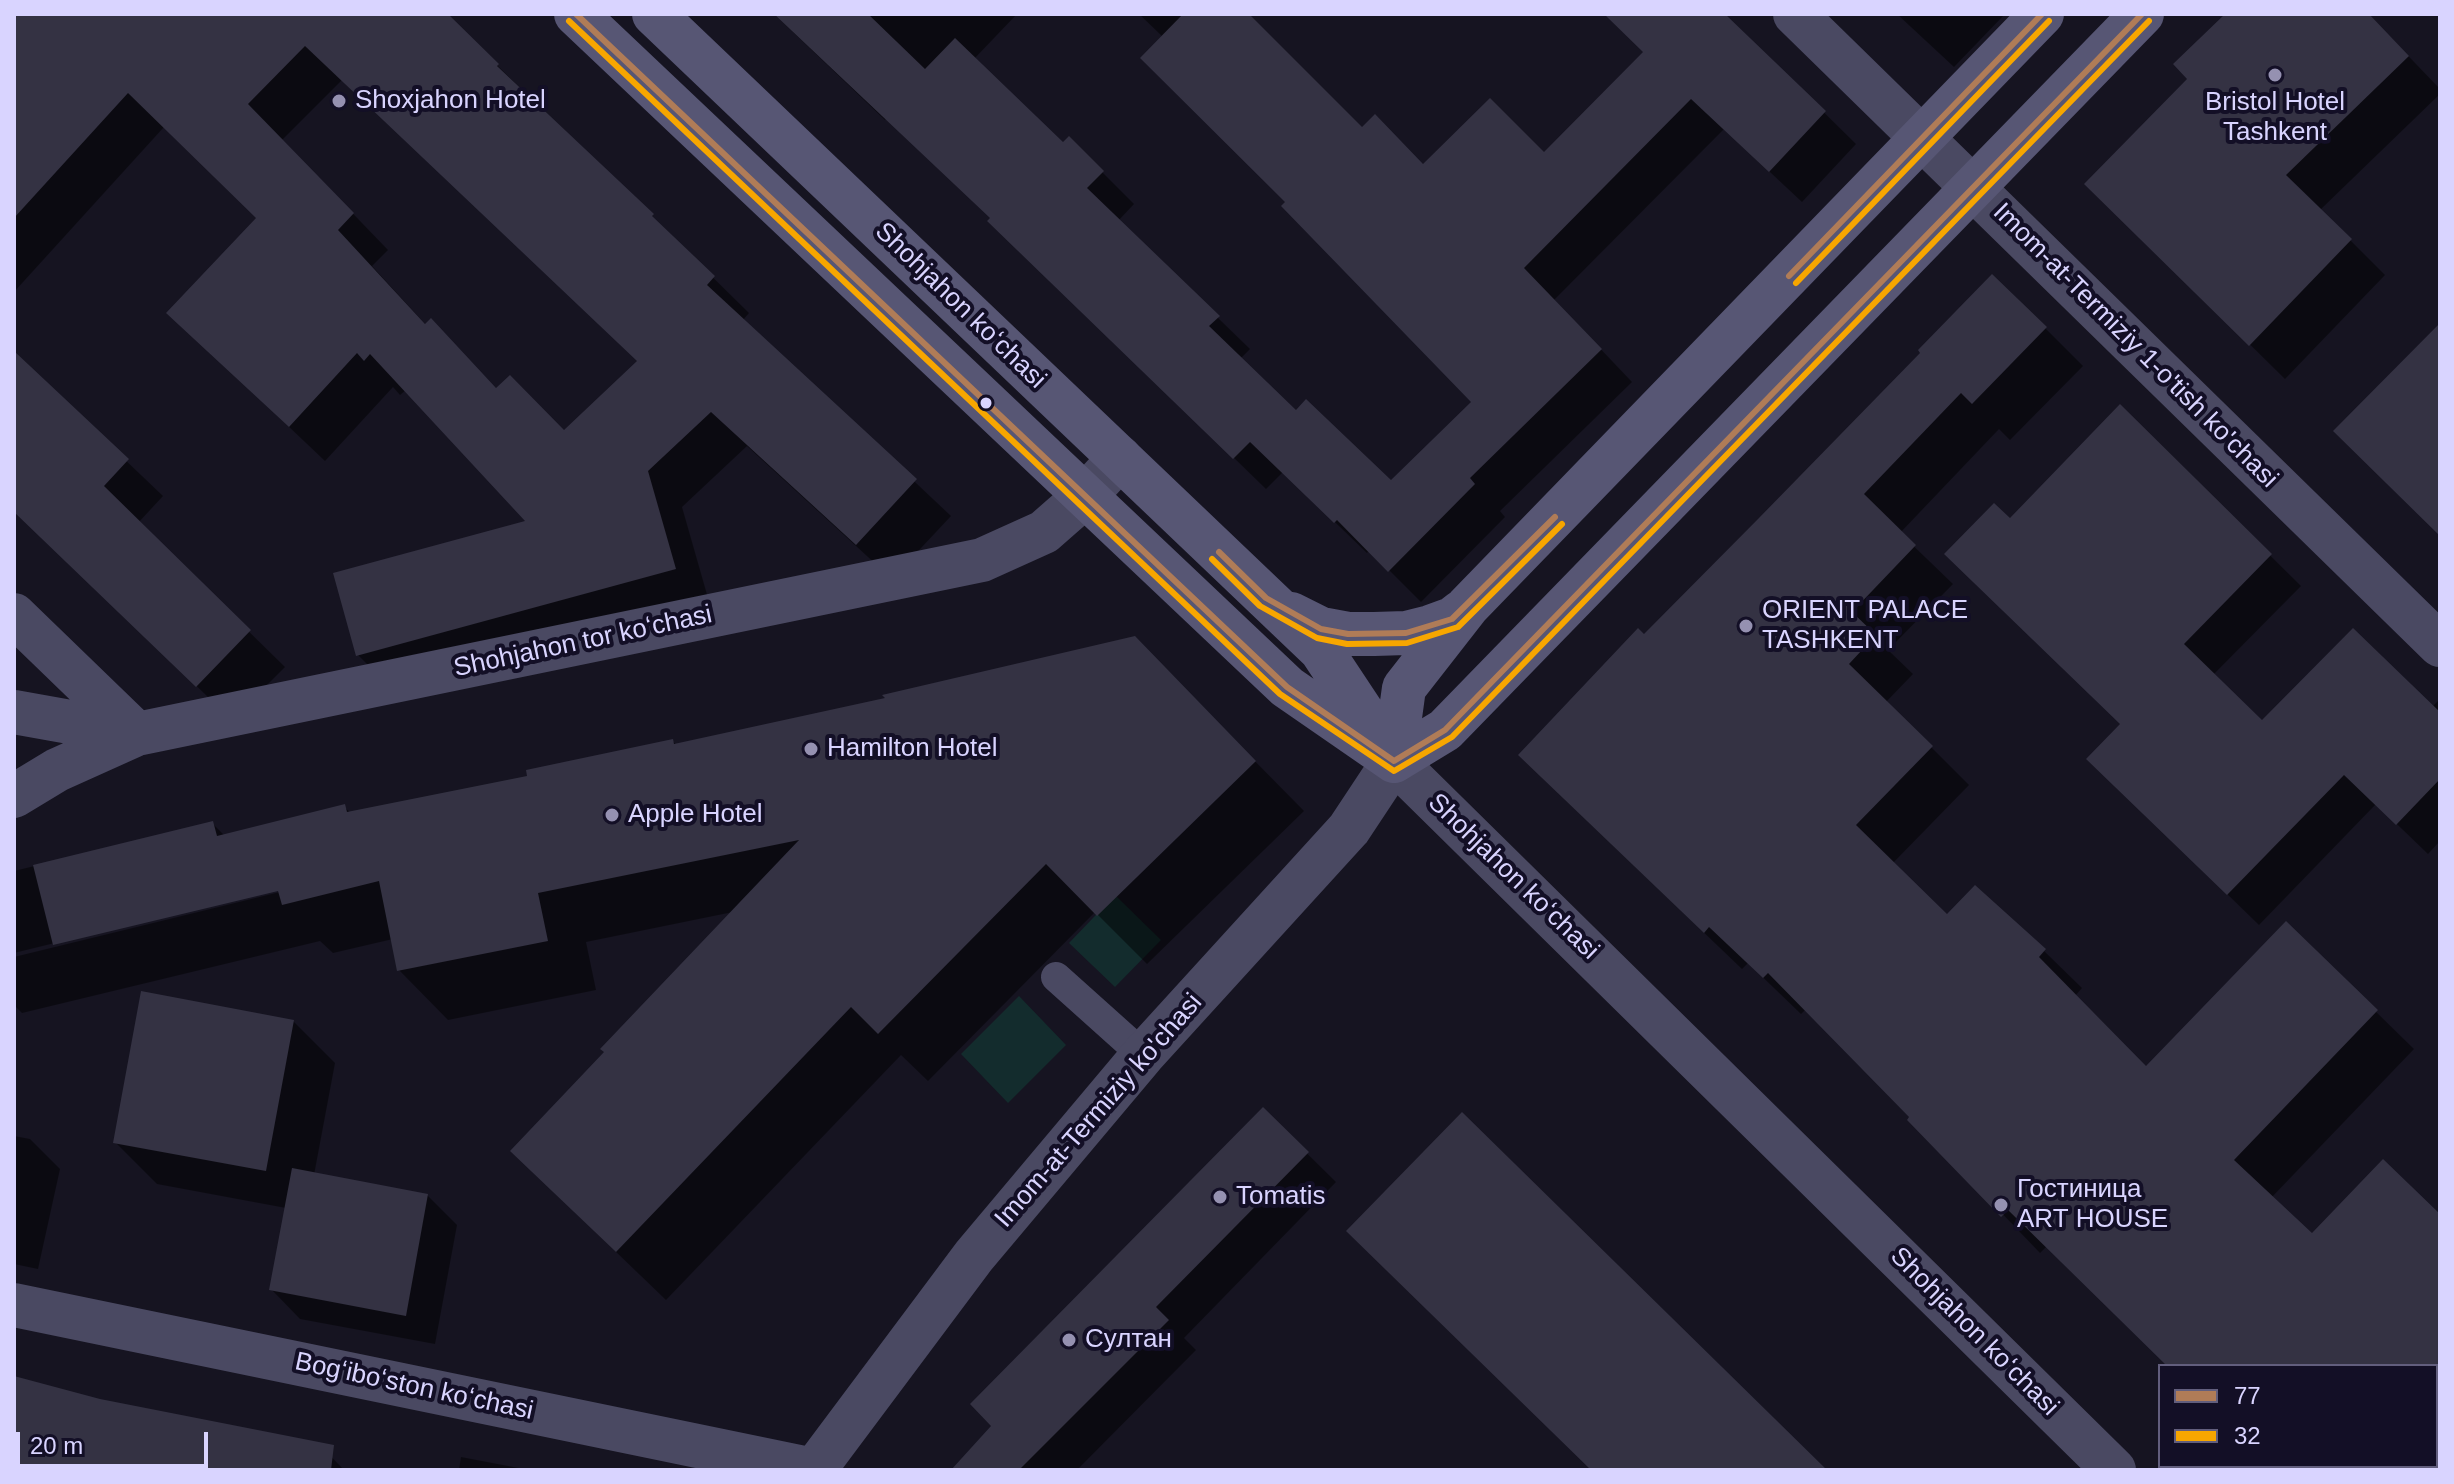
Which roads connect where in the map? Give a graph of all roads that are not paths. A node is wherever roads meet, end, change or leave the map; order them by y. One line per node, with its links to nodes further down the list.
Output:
1 (576, 14): 9 (main road, Shohjahon koʻchasi)
2 (654, 14): 8 (main road, Shohjahon koʻchasi)
3 (1795, 14): 6 (street, Imom-at-Termiziy 1-o'tish ko'chasi)
4 (2042, 14): 6 (main road, Imom-at-Termiziy ko'chasi)
5 (2142, 14): 7 (main road, Imom-at-Termiziy ko'chasi)
6 (1923, 138): 7 (street, Imom-at-Termiziy 1-o'tish ko'chasi); 11 (main road, Imom-at-Termiziy ko'chasi)
7 (1975, 188): 13 (street, Imom-at-Termiziy 1-o'tish ko'chasi); 16 (main road, Imom-at-Termiziy ko'chasi)
8 (1120, 458): 9 (street, Shohjahon tor koʻchasi); 10 (main road, Shohjahon koʻchasi)
9 (1085, 496): 15 (street, Shohjahon tor koʻchasi); 16 (main road, Shohjahon koʻchasi)
10 (1266, 598): 11 (main road, Imom-at-Termiziy ko'chasi); 16 (main road)
11 (1466, 608): 16 (main road, Imom-at-Termiziy ko'chasi)
12 (14, 615): 15 (street)
13 (2440, 645)
14 (14, 712): 15 (street, Shohjahon tor koʻchasi)
15 (137, 734): 17 (street)
16 (1394, 761): 19 (street, Imom-at-Termiziy ko'chasi); 22 (street, Shohjahon koʻchasi)
17 (14, 796)
18 (1056, 977): 19 (lane)
19 (1143, 1055): 21 (street, Imom-at-Termiziy ko'chasi)
20 (14, 1305): 21 (street, Bogʻiboʻston koʻchasi)
21 (814, 1470)
22 (2114, 1470)

